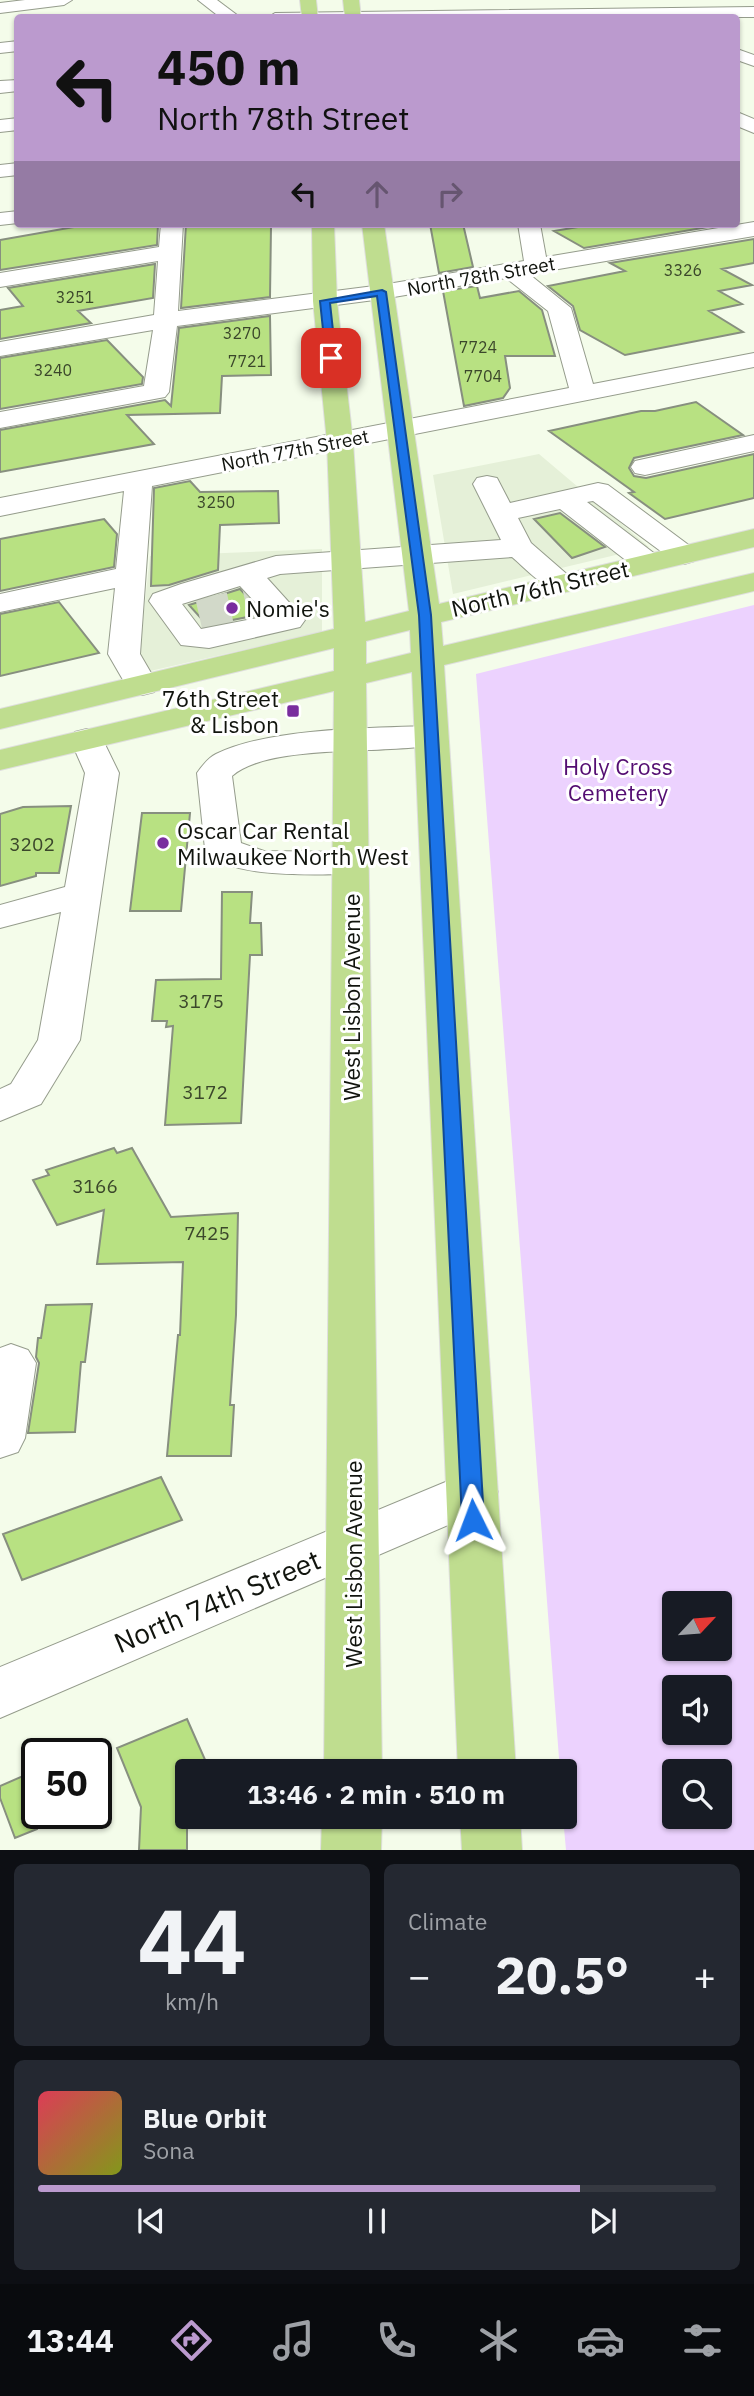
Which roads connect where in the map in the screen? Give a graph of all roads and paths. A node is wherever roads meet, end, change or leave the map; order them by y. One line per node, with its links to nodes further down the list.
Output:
1 (64, 0): 3 (street)
2 (206, 0): 10 (street)
3 (0, 8)
4 (583, 10): 5 (street); 8 (street)
5 (701, 10): 9 (street)
6 (309, 11): 7 (street)
7 (352, 11): 8 (street)
8 (471, 11)
9 (754, 12)
10 (227, 14)
11 (172, 228): 16 (street)
12 (323, 228): 21 (main road, West Lisbon Avenue)
13 (374, 228): 20 (main road)
14 (530, 228): 17 (street)
15 (754, 229): 17 (street, North 78th Street)
16 (170, 252): 19 (street); 22 (street)
17 (536, 266): 18 (street, North 78th Street)
18 (511, 271): 20 (street, North 78th Street); 25 (street)
19 (0, 280)
20 (382, 292): 21 (street, North 78th Street); 27 (main road)
21 (325, 301): 22 (street, North 78th Street); 28 (main road, West Lisbon Avenue)
22 (166, 320): 23 (street, North 78th Street); 26 (street)
23 (0, 349)
24 (754, 360): 25 (street, North 77th Street)
25 (583, 394): 27 (street, North 77th Street)
26 (0, 421)
27 (400, 431): 28 (street, North 77th Street); 38 (main road)
28 (340, 442): 31 (street, North 77th Street); 40 (main road, West Lisbon Avenue)
29 (754, 443): 30 (street)
30 (645, 467)
31 (139, 480): 34 (street, North 77th Street); 42 (street)
32 (487, 484): 35 (street)
33 (565, 499): 35 (street); 39 (street); 41 (street)
34 (0, 507)
35 (502, 513): 37 (street)
36 (754, 538): 39 (main road, North 76th Street)
37 (519, 548): 38 (street); 44 (street)
38 (418, 554): 40 (street); 47 (main road)
39 (684, 555): 41 (main road, North 76th Street)
40 (346, 562): 45 (street); 49 (main road, West Lisbon Avenue)
41 (648, 563): 44 (main road, North 76th Street)
42 (131, 575): 46 (street); 53 (street)
43 (754, 582): 50 (main road, North 76th Street)
44 (562, 583): 47 (main road, North 76th Street)
45 (260, 592): 48 (street); 48 (street)
46 (0, 603)
47 (425, 615): 49 (main road, North 76th Street); 50 (main road)
48 (196, 625): 51 (street)
49 (350, 633): 51 (main road, North 76th Street); 52 (main road, West Lisbon Avenue)
50 (427, 659): 52 (main road, North 76th Street); 55 (main road)
51 (230, 663): 53 (main road, North 76th Street)
52 (350, 677): 56 (main road, North 76th Street); 57 (main road, West Lisbon Avenue)
53 (142, 685): 54 (main road, North 76th Street)
54 (0, 719)
55 (431, 736): 57 (street); 65 (main road)
56 (87, 739): 58 (main road, North 76th Street); 60 (street)
57 (352, 740): 59 (main road, West Lisbon Avenue); 59 (street)
58 (0, 760)
59 (351, 863): 66 (main road, West Lisbon Avenue)
60 (82, 894): 61 (street); 62 (street)
61 (0, 917)
62 (13, 1101)
63 (0, 1367): 64 (street)
64 (0, 1438)
65 (472, 1492): 66 (street, North 74th Street); 69 (main road)
66 (354, 1543): 67 (street, North 74th Street); 68 (main road, West Lisbon Avenue)
67 (0, 1693)
68 (353, 1759)
69 (486, 1759)
70 (352, 1829): 72 (main road)
71 (491, 1829): 73 (main road)
72 (351, 1850)
73 (492, 1850)

